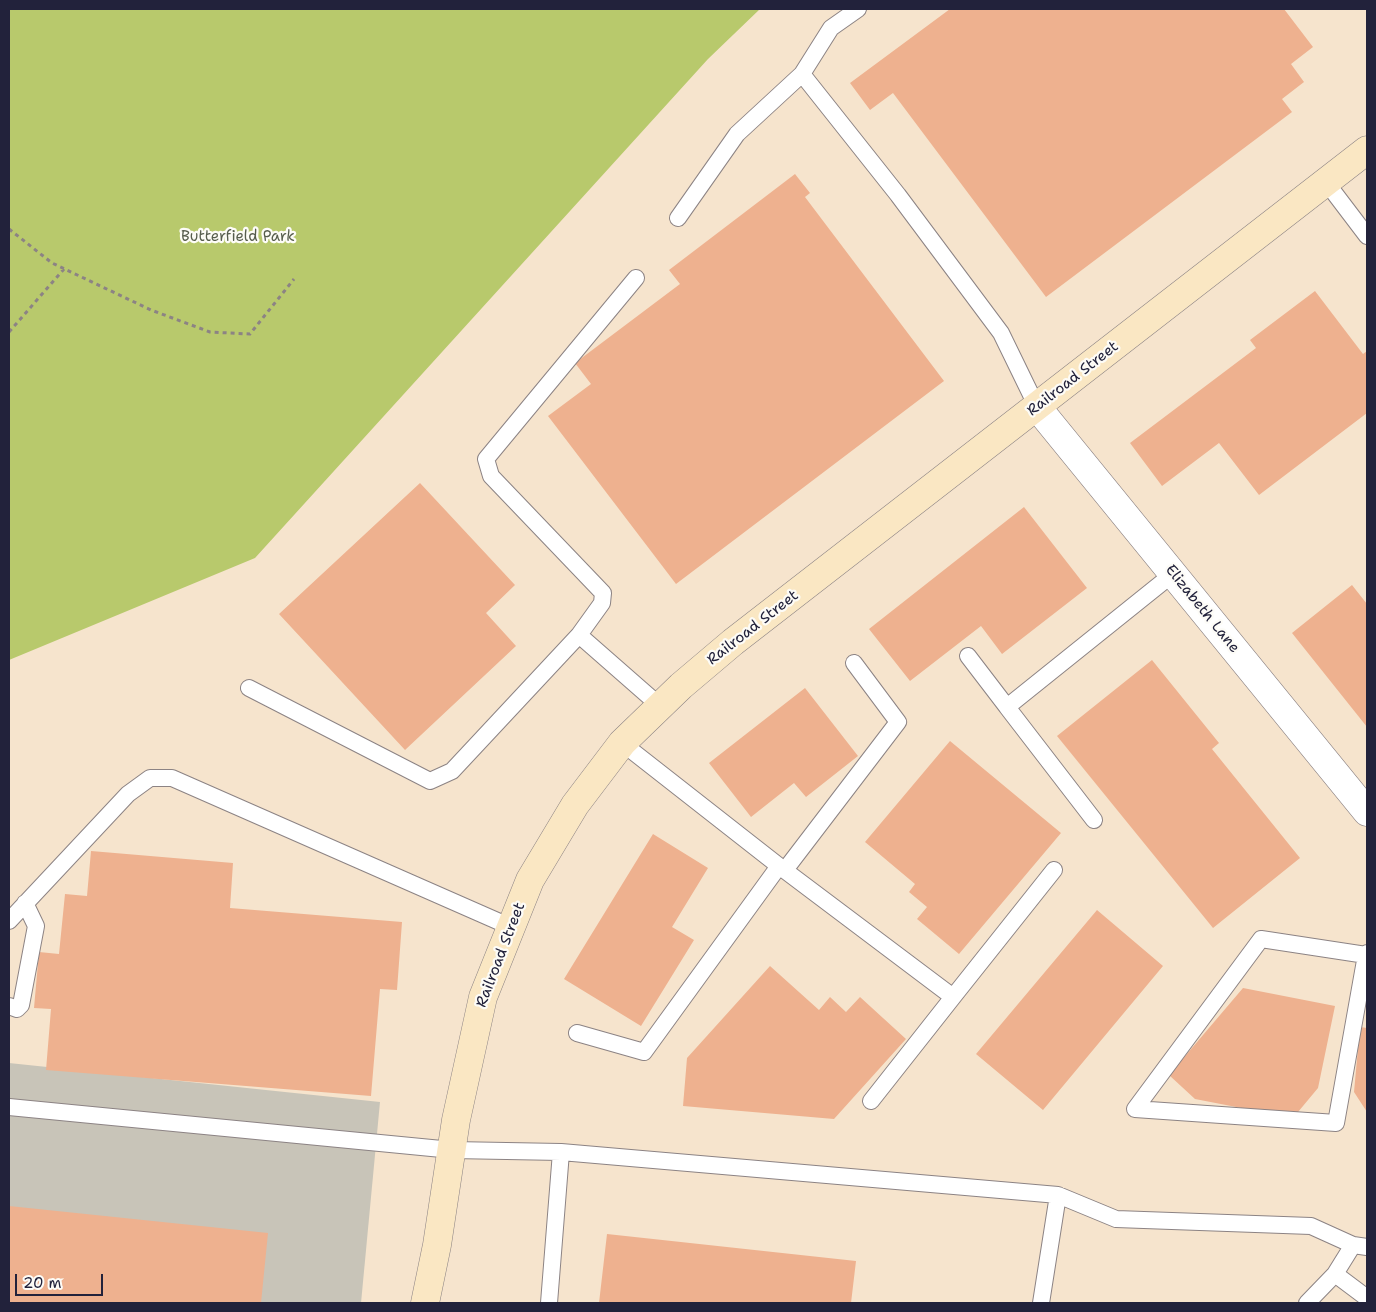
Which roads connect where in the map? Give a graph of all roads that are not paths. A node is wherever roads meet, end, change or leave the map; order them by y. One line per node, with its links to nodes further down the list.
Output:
1 (858, 9): 2 (lane)
2 (802, 74): 5 (lane); 8 (lane)
3 (1367, 150): 4 (main road, Railroad Street)
4 (1326, 182): 6 (lane); 8 (main road, Railroad Street)
5 (678, 218)
6 (1367, 236)
7 (636, 278): 10 (lane)
8 (1037, 407): 9 (street, Elizabeth Lane); 14 (main road, Railroad Street)
9 (1174, 574): 15 (lane); 17 (street, Elizabeth Lane)
10 (579, 635): 13 (lane); 14 (lane)
11 (968, 656): 15 (lane)
12 (854, 663): 19 (lane)
13 (249, 688)
14 (660, 706): 16 (main road, Railroad Street)
15 (1007, 708): 18 (lane)
16 (622, 743): 19 (lane); 23 (main road, Railroad Street)
17 (1367, 812)
18 (1094, 820)
19 (782, 868): 25 (lane); 27 (lane)
20 (1054, 870): 25 (lane)
21 (25, 903): 22 (lane); 23 (lane); 26 (lane)
22 (9, 921)
23 (511, 927): 30 (main road, Railroad Street)
24 (1367, 954): 24 (lane)
25 (953, 997): 28 (lane)
26 (9, 1006)
27 (577, 1033)
28 (871, 1101)
29 (9, 1107): 30 (lane)
30 (452, 1150): 31 (lane); 36 (main road, Railroad Street)
31 (561, 1152): 32 (lane); 37 (lane)
32 (1058, 1194): 33 (lane); 38 (lane)
33 (1360, 1246): 34 (lane)
34 (1335, 1274): 35 (lane); 39 (lane)
35 (1367, 1298)
36 (425, 1303)
37 (548, 1303)
38 (1041, 1303)
39 (1307, 1303)

